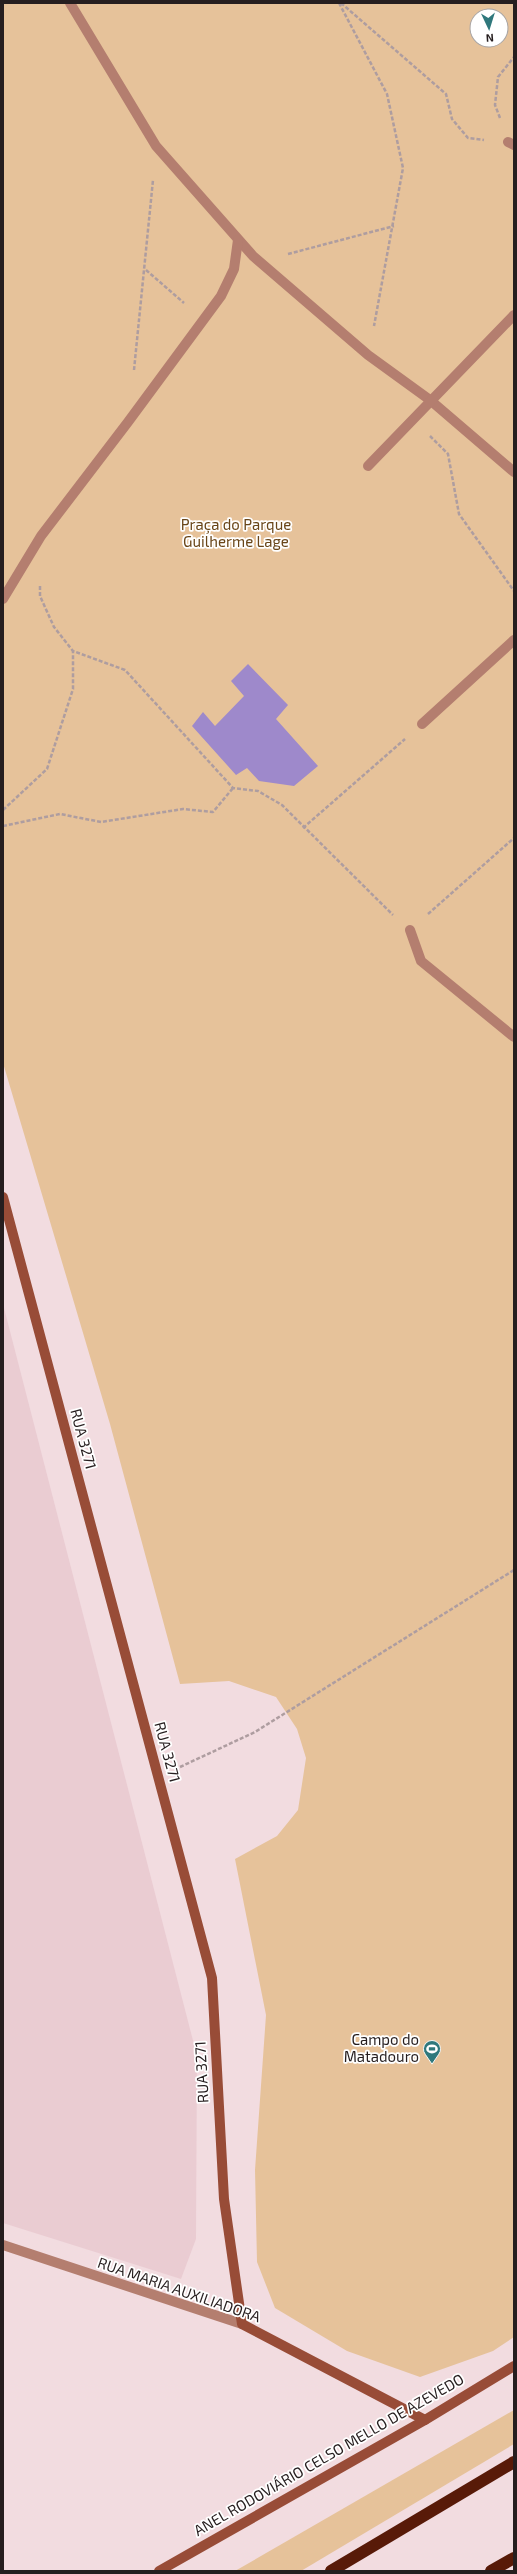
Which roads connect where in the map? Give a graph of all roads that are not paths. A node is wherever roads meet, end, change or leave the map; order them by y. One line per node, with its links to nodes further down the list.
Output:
1 (70, 3): 2 (street)
2 (238, 240): 4 (street); 7 (street)
3 (514, 315): 4 (street)
4 (430, 400): 5 (street); 6 (street)
5 (368, 466)
6 (514, 472)
7 (3, 599)
8 (514, 640): 9 (street)
9 (422, 724)
10 (410, 930): 11 (street)
11 (514, 1037)
12 (3, 1197): 14 (street, RUA 3271)
13 (3, 2245): 14 (street, RUA MARIA AUXILIADORA)
14 (242, 2324): 16 (street, RUA MARIA AUXILIADORA)
15 (514, 2366): 16 (street, ANEL RODOVIÁRIO CELSO MELLO DE AZEVEDO)
16 (425, 2420): 19 (street, ANEL RODOVIÁRIO CELSO MELLO DE AZEVEDO)
17 (514, 2462): 20 (highway)
18 (514, 2558): 21 (highway)
19 (160, 2571)
20 (331, 2571)
21 (491, 2571)

